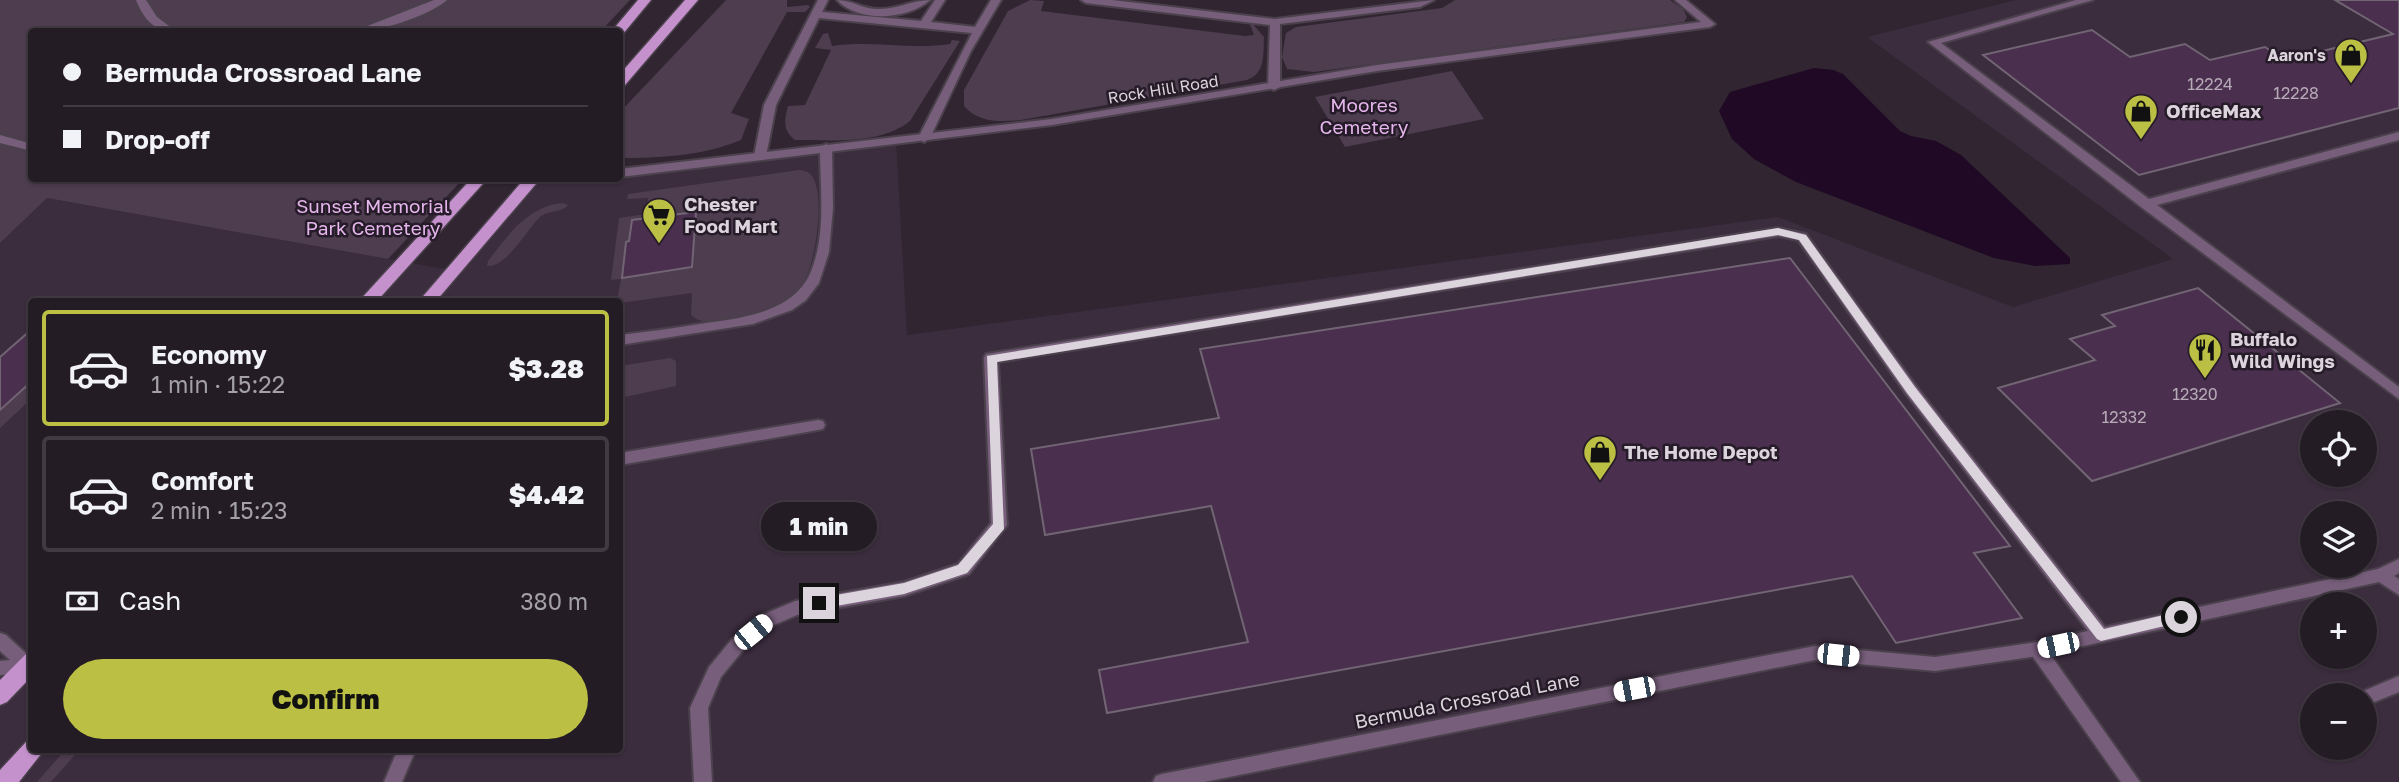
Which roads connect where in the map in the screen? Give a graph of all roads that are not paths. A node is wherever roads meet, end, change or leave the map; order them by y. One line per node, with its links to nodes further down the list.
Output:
1 (141, 0): 18 (street)
2 (442, 0): 19 (street)
3 (646, 0): 20 (main road)
4 (692, 0): 22 (main road)
5 (822, 0): 15 (street)
6 (842, 0): 14 (street)
7 (925, 0): 14 (street)
8 (940, 0): 17 (street)
9 (996, 0): 21 (street)
10 (1086, 0): 16 (street)
11 (1429, 0): 16 (street)
12 (1681, 0): 23 (street, Rock Hill Road)
13 (2088, 0): 33 (street)
14 (850, 4)
15 (815, 14): 17 (street); 29 (street)
16 (1275, 22): 23 (street)
17 (923, 26): 21 (street)
18 (165, 28)
19 (369, 28)
20 (621, 28)
21 (978, 30): 25 (street)
22 (623, 79)
23 (1274, 87): 25 (street, Rock Hill Road)
24 (2399, 136): 33 (street)
25 (924, 138): 28 (street, Rock Hill Road)
26 (0, 139): 27 (street)
27 (28, 147)
28 (826, 148): 29 (street, Rock Hill Road); 36 (street)
29 (760, 156): 30 (street, Rock Hill Road)
30 (623, 173)
31 (477, 182): 34 (main road)
32 (531, 182): 35 (main road)
33 (2145, 204): 37 (street)
34 (370, 298)
35 (430, 298)
36 (623, 341)
37 (2399, 394)
38 (818, 425): 39 (street)
39 (623, 458)
40 (2399, 566): 41 (street, Bermuda Crossroad Lane)
41 (2381, 575): 42 (street); 43 (street, Bermuda Crossroad Lane)
42 (2399, 588)
43 (2101, 635): 45 (street, Bermuda Crossroad Lane); 57 (street)
44 (0, 640): 46 (street)
45 (2037, 649): 58 (street, Bermuda Crossroad Lane); 59 (street)
46 (28, 662)
47 (28, 664): 49 (street)
48 (28, 666): 52 (main road)
49 (0, 668)
50 (2399, 684): 51 (street)
51 (2377, 693)
52 (0, 695)
53 (30, 753): 55 (main road)
54 (405, 753): 56 (street)
55 (4, 782)
56 (393, 782)
57 (703, 782)
58 (1162, 782)
59 (2131, 782)

